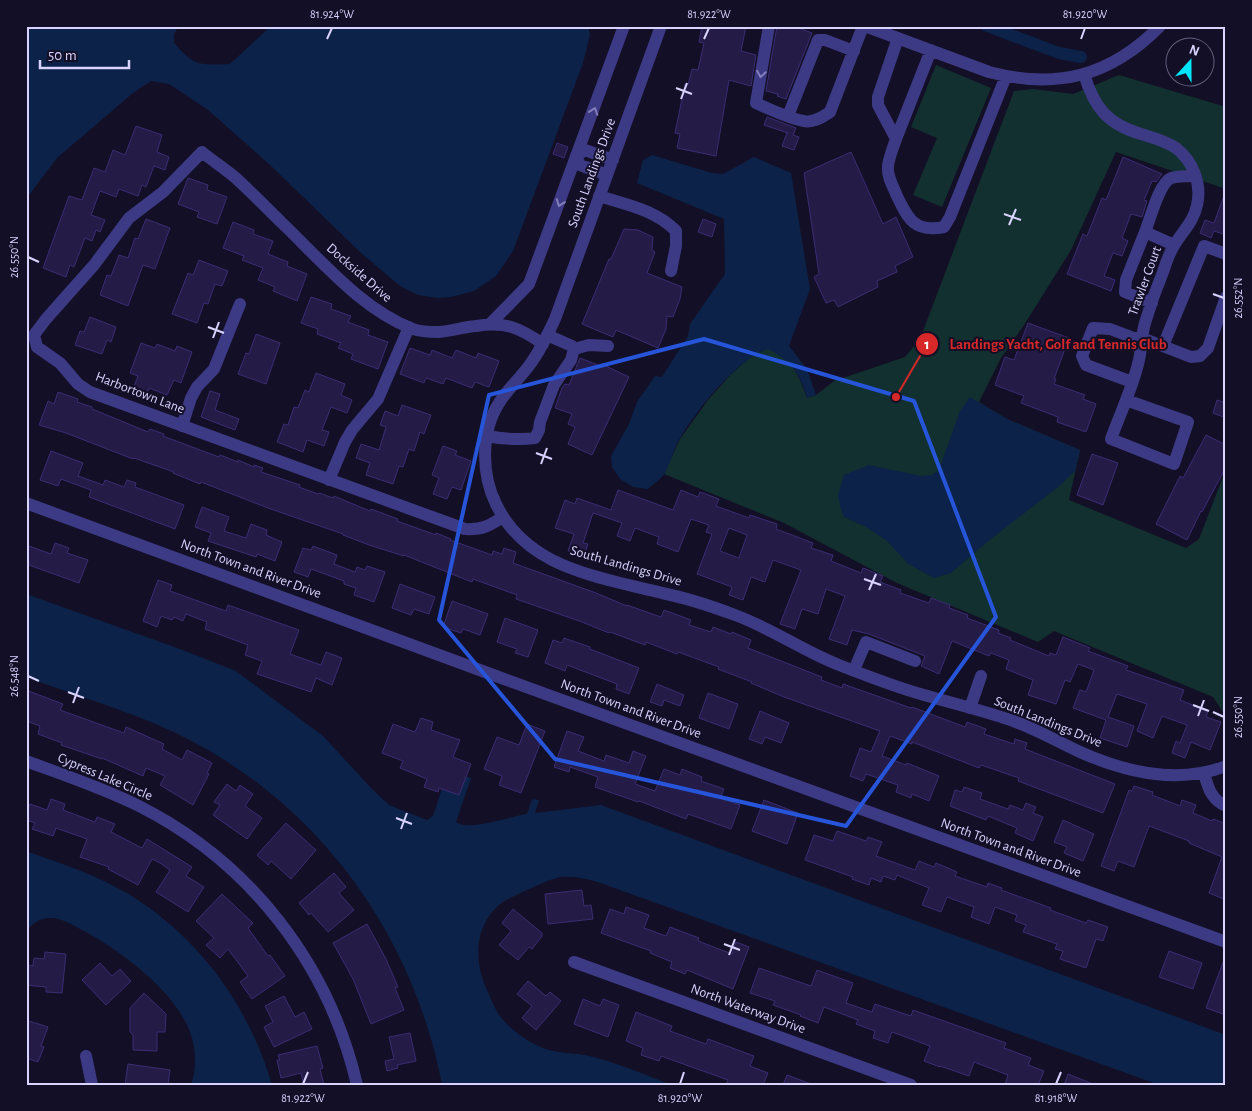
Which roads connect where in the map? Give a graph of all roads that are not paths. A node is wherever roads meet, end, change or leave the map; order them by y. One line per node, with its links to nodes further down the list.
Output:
1 (624, 26): 13 (street, one-way to 1)
2 (661, 26): 14 (street, South Landings Drive)
3 (769, 26): 11 (street, one-way to 11)
4 (864, 26): 6 (street); 8 (street)
5 (1160, 26): 9 (street)
6 (898, 38): 7 (street); 12 (street)
7 (931, 50): 10 (street); 12 (street)
8 (854, 51): 11 (street); 11 (street)
9 (1084, 74): 10 (street); 17 (street, Trawler Court)
10 (1006, 76): 12 (street)
11 (788, 116)
12 (896, 139)
13 (576, 156): 14 (street); 16 (street); 26 (street, one-way to 26)
14 (613, 160): 16 (street, South Landings Drive)
15 (213, 161): 27 (street, Dockside Drive); 35 (street, Harbortown Lane)
16 (607, 175): 18 (street, South Landings Drive)
17 (1196, 176): 19 (street); 20 (street, Trawler Court)
18 (599, 196): 22 (street); 29 (street, South Landings Drive)
19 (1145, 232): 20 (street); 24 (street)
20 (1174, 246): 24 (street, Trawler Court)
21 (1226, 254): 31 (street)
22 (671, 271)
23 (1226, 297): 31 (street)
24 (1152, 303): 28 (street, Trawler Court)
25 (240, 304): 35 (street)
26 (490, 324): 27 (street, Dockside Drive); 29 (street, Dockside Drive)
27 (409, 327): 37 (street)
28 (1142, 338): 31 (street); 33 (street, Trawler Court); 33 (street)
29 (545, 339): 32 (street, Dockside Drive); 36 (street, South Landings Drive)
30 (608, 346): 32 (street)
31 (1162, 346)
32 (574, 349): 36 (street)
33 (1132, 382): 34 (street, Trawler Court)
34 (1126, 400): 34 (street, Trawler Court)
35 (182, 426): 37 (street, Harbortown Lane)
36 (487, 436): 39 (street, South Landings Drive)
37 (329, 480): 39 (street, Harbortown Lane)
38 (26, 502): 48 (street, North Town and River Drive)
39 (503, 516): 41 (street, South Landings Drive)
40 (915, 661): 41 (street)
41 (854, 670): 43 (street, South Landings Drive)
42 (981, 676): 43 (street)
43 (970, 708): 46 (street, South Landings Drive)
44 (26, 761): 52 (street, Cypress Lake Circle)
45 (1226, 766): 46 (street, South Landings Drive)
46 (1204, 773): 47 (street)
47 (1226, 806)
48 (1226, 942)
49 (574, 962): 53 (street, North Waterway Drive)
50 (86, 1056): 51 (street)
51 (92, 1085)
52 (357, 1085)
53 (911, 1085)

